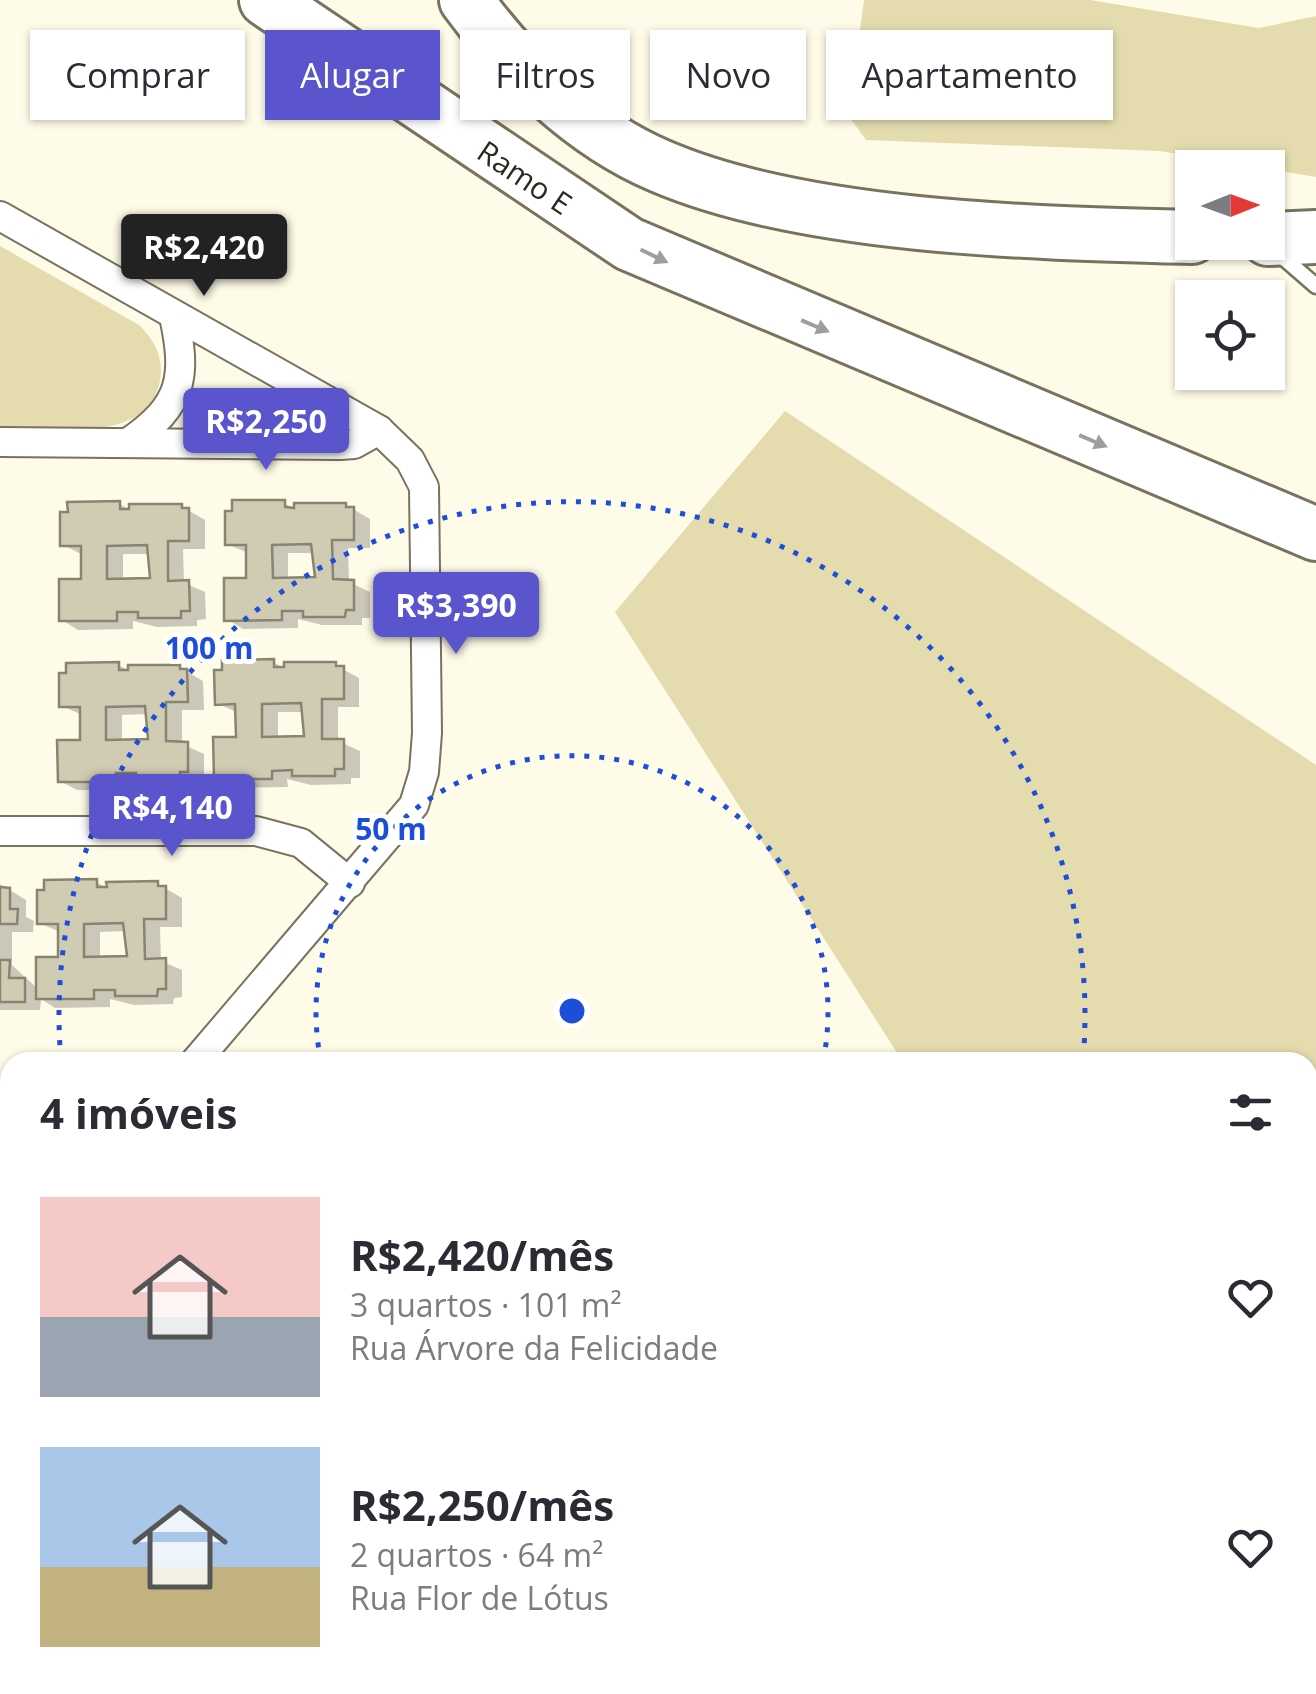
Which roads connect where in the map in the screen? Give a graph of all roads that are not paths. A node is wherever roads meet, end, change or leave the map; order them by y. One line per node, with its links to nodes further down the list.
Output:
1 (266, 0): 13 (highway, Ramo E, one-way to 13)
2 (466, 0): 4 (highway)
3 (0, 216): 9 (street)
4 (1175, 236)
5 (1316, 237): 6 (highway)
6 (1285, 240)
7 (1285, 258): 8 (lane)
8 (1316, 286)
9 (174, 316): 10 (street); 12 (street)
10 (379, 430): 12 (street); 15 (street)
11 (0, 442): 12 (street)
12 (130, 442)
13 (1316, 534)
14 (0, 831): 15 (street)
15 (350, 883): 16 (street)
16 (204, 1052)

